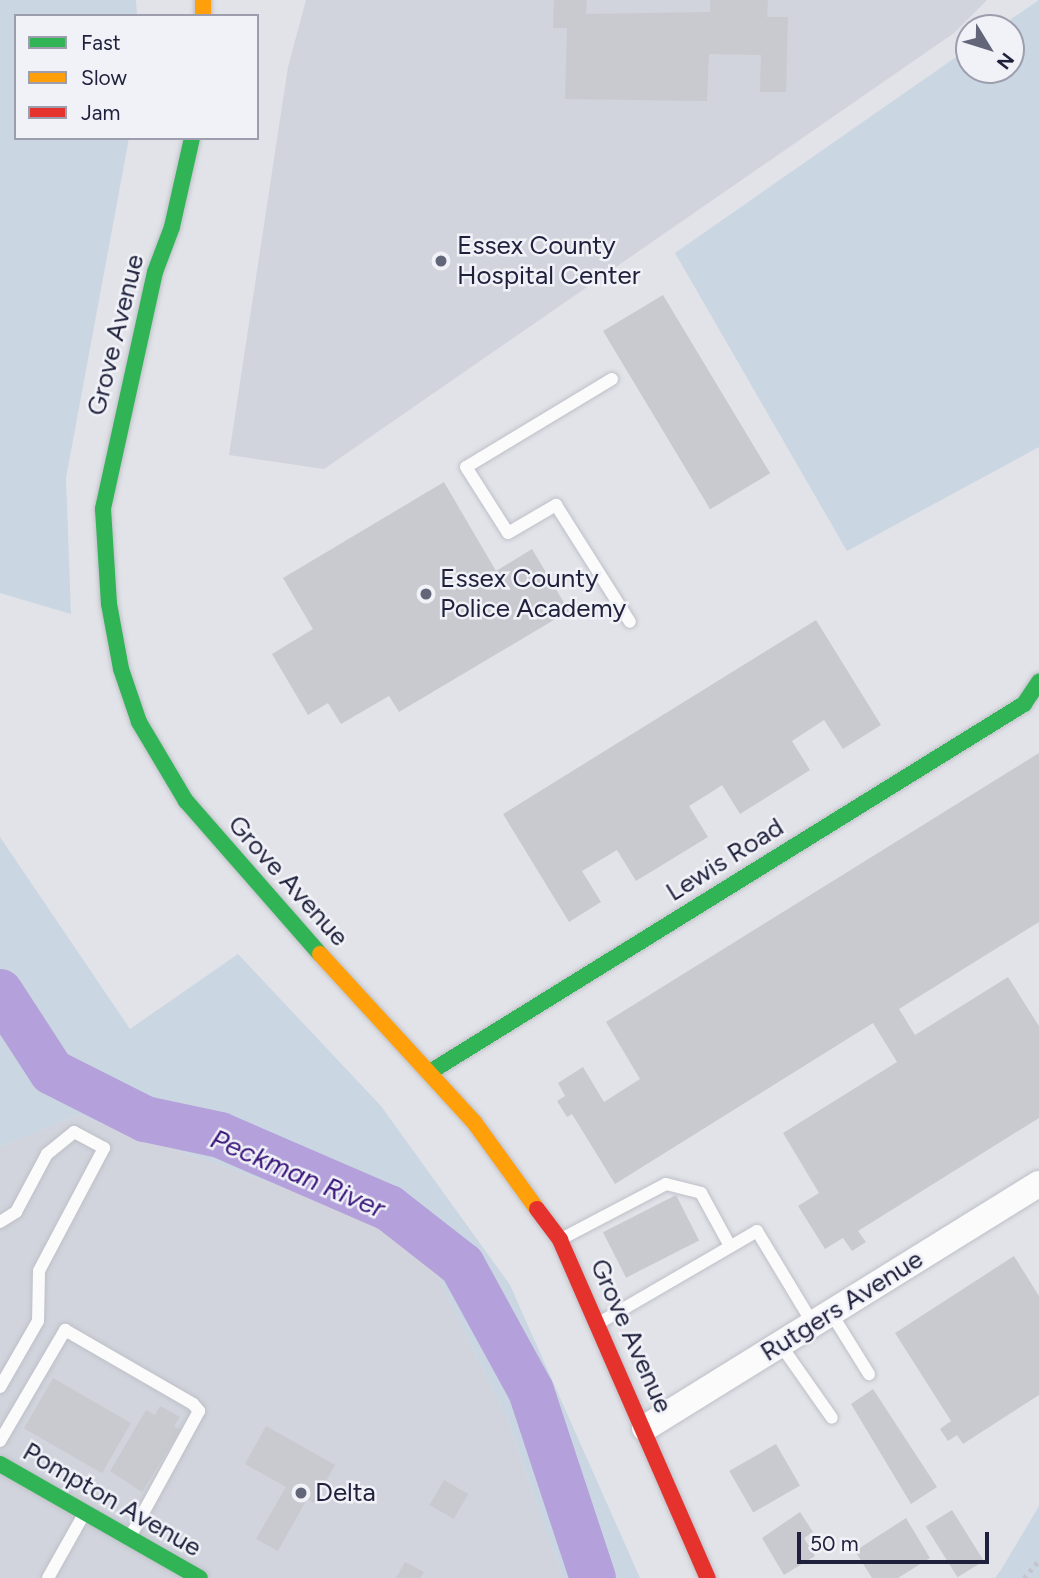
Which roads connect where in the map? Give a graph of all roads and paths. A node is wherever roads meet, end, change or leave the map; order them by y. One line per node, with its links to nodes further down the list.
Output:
1 (192, 140): 5 (street, Grove Avenue)
2 (612, 379): 3 (lane)
3 (630, 622)
4 (1039, 682): 5 (street, Lewis Road)
5 (430, 1072): 8 (street, Grove Avenue)
6 (1039, 1184): 10 (street, Rutgers Avenue)
7 (0, 1223): 14 (lane)
8 (560, 1240): 9 (lane); 11 (street, Grove Avenue)
9 (730, 1247): 10 (lane); 11 (lane)
10 (822, 1318): 12 (street, Rutgers Avenue); 13 (lane)
11 (599, 1323): 16 (street, Grove Avenue)
12 (780, 1344): 15 (lane); 16 (street, Rutgers Avenue)
13 (869, 1374)
14 (0, 1387)
15 (832, 1418)
16 (645, 1428): 24 (street, Grove Avenue)
17 (0, 1441): 20 (lane)
18 (0, 1464): 19 (street, Pompton Avenue)
19 (85, 1513): 20 (street, Pompton Avenue); 22 (lane)
20 (129, 1538): 23 (street, Pompton Avenue)
21 (1039, 1560): 25 (path)
22 (48, 1578)
23 (200, 1578)
24 (708, 1578)
25 (1024, 1578)

